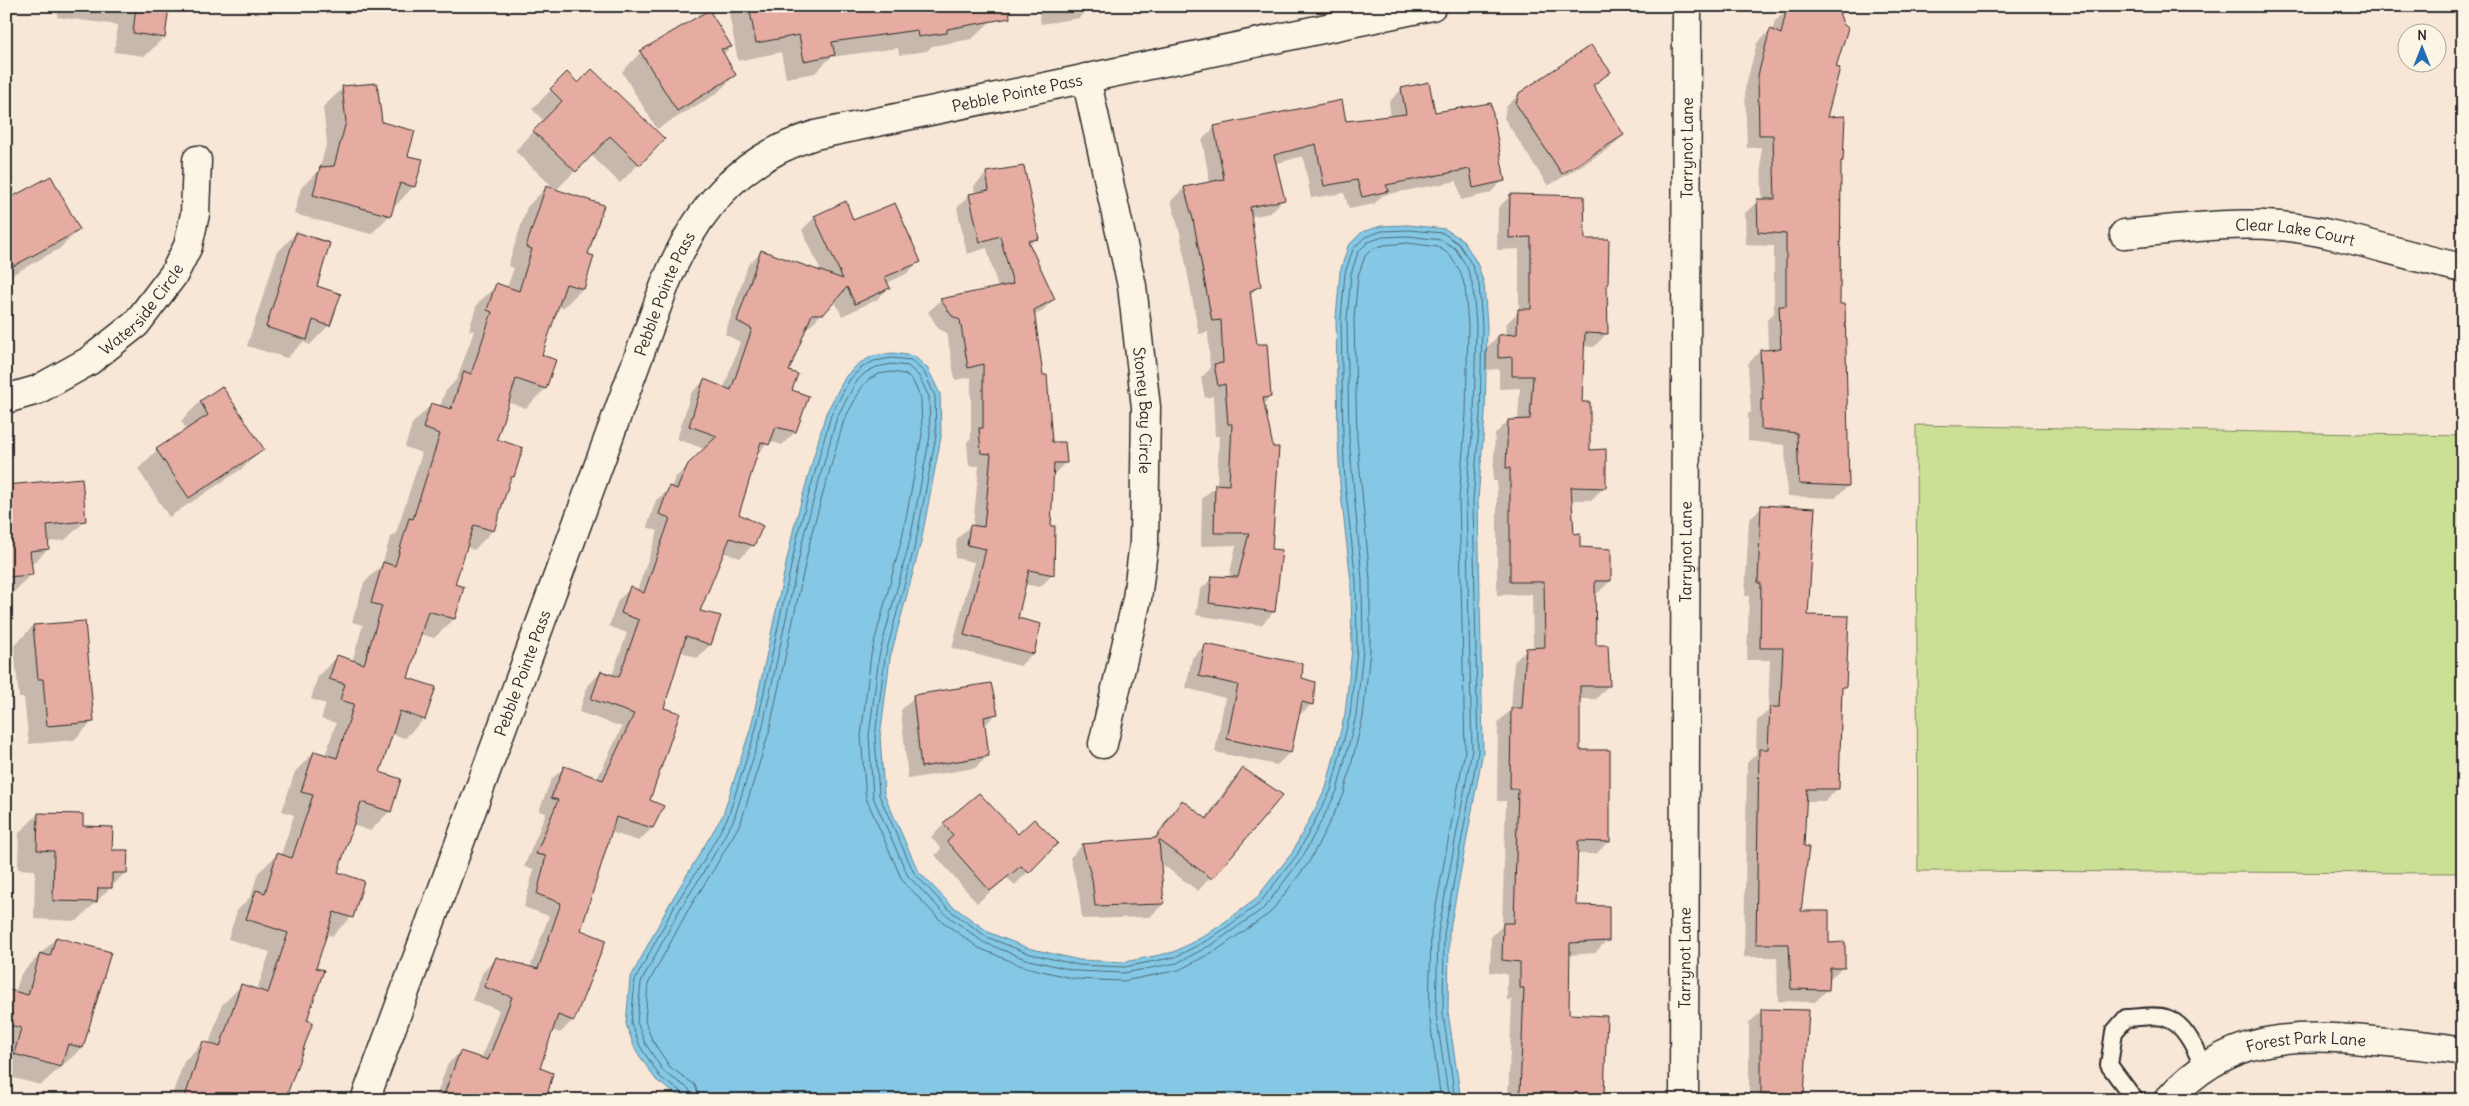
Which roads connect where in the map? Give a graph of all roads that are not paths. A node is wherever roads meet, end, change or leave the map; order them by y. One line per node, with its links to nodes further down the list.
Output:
1 (1432, 6): 3 (street, Pebble Pointe Pass)
2 (1687, 6): 12 (street, Tarrynot Lane)
3 (1086, 78): 8 (street, Stoney Bay Circle); 11 (street, Pebble Pointe Pass)
4 (197, 160): 7 (street, Waterside Circle)
5 (2124, 234): 6 (street, Clear Lake Court)
6 (2463, 268)
7 (6, 399)
8 (1103, 744)
9 (2463, 1051): 10 (street, Forest Park Lane)
10 (2204, 1068): 13 (lane); 14 (street, Forest Park Lane)
11 (365, 1100)
12 (1684, 1100)
13 (2135, 1100)
14 (2168, 1100)

